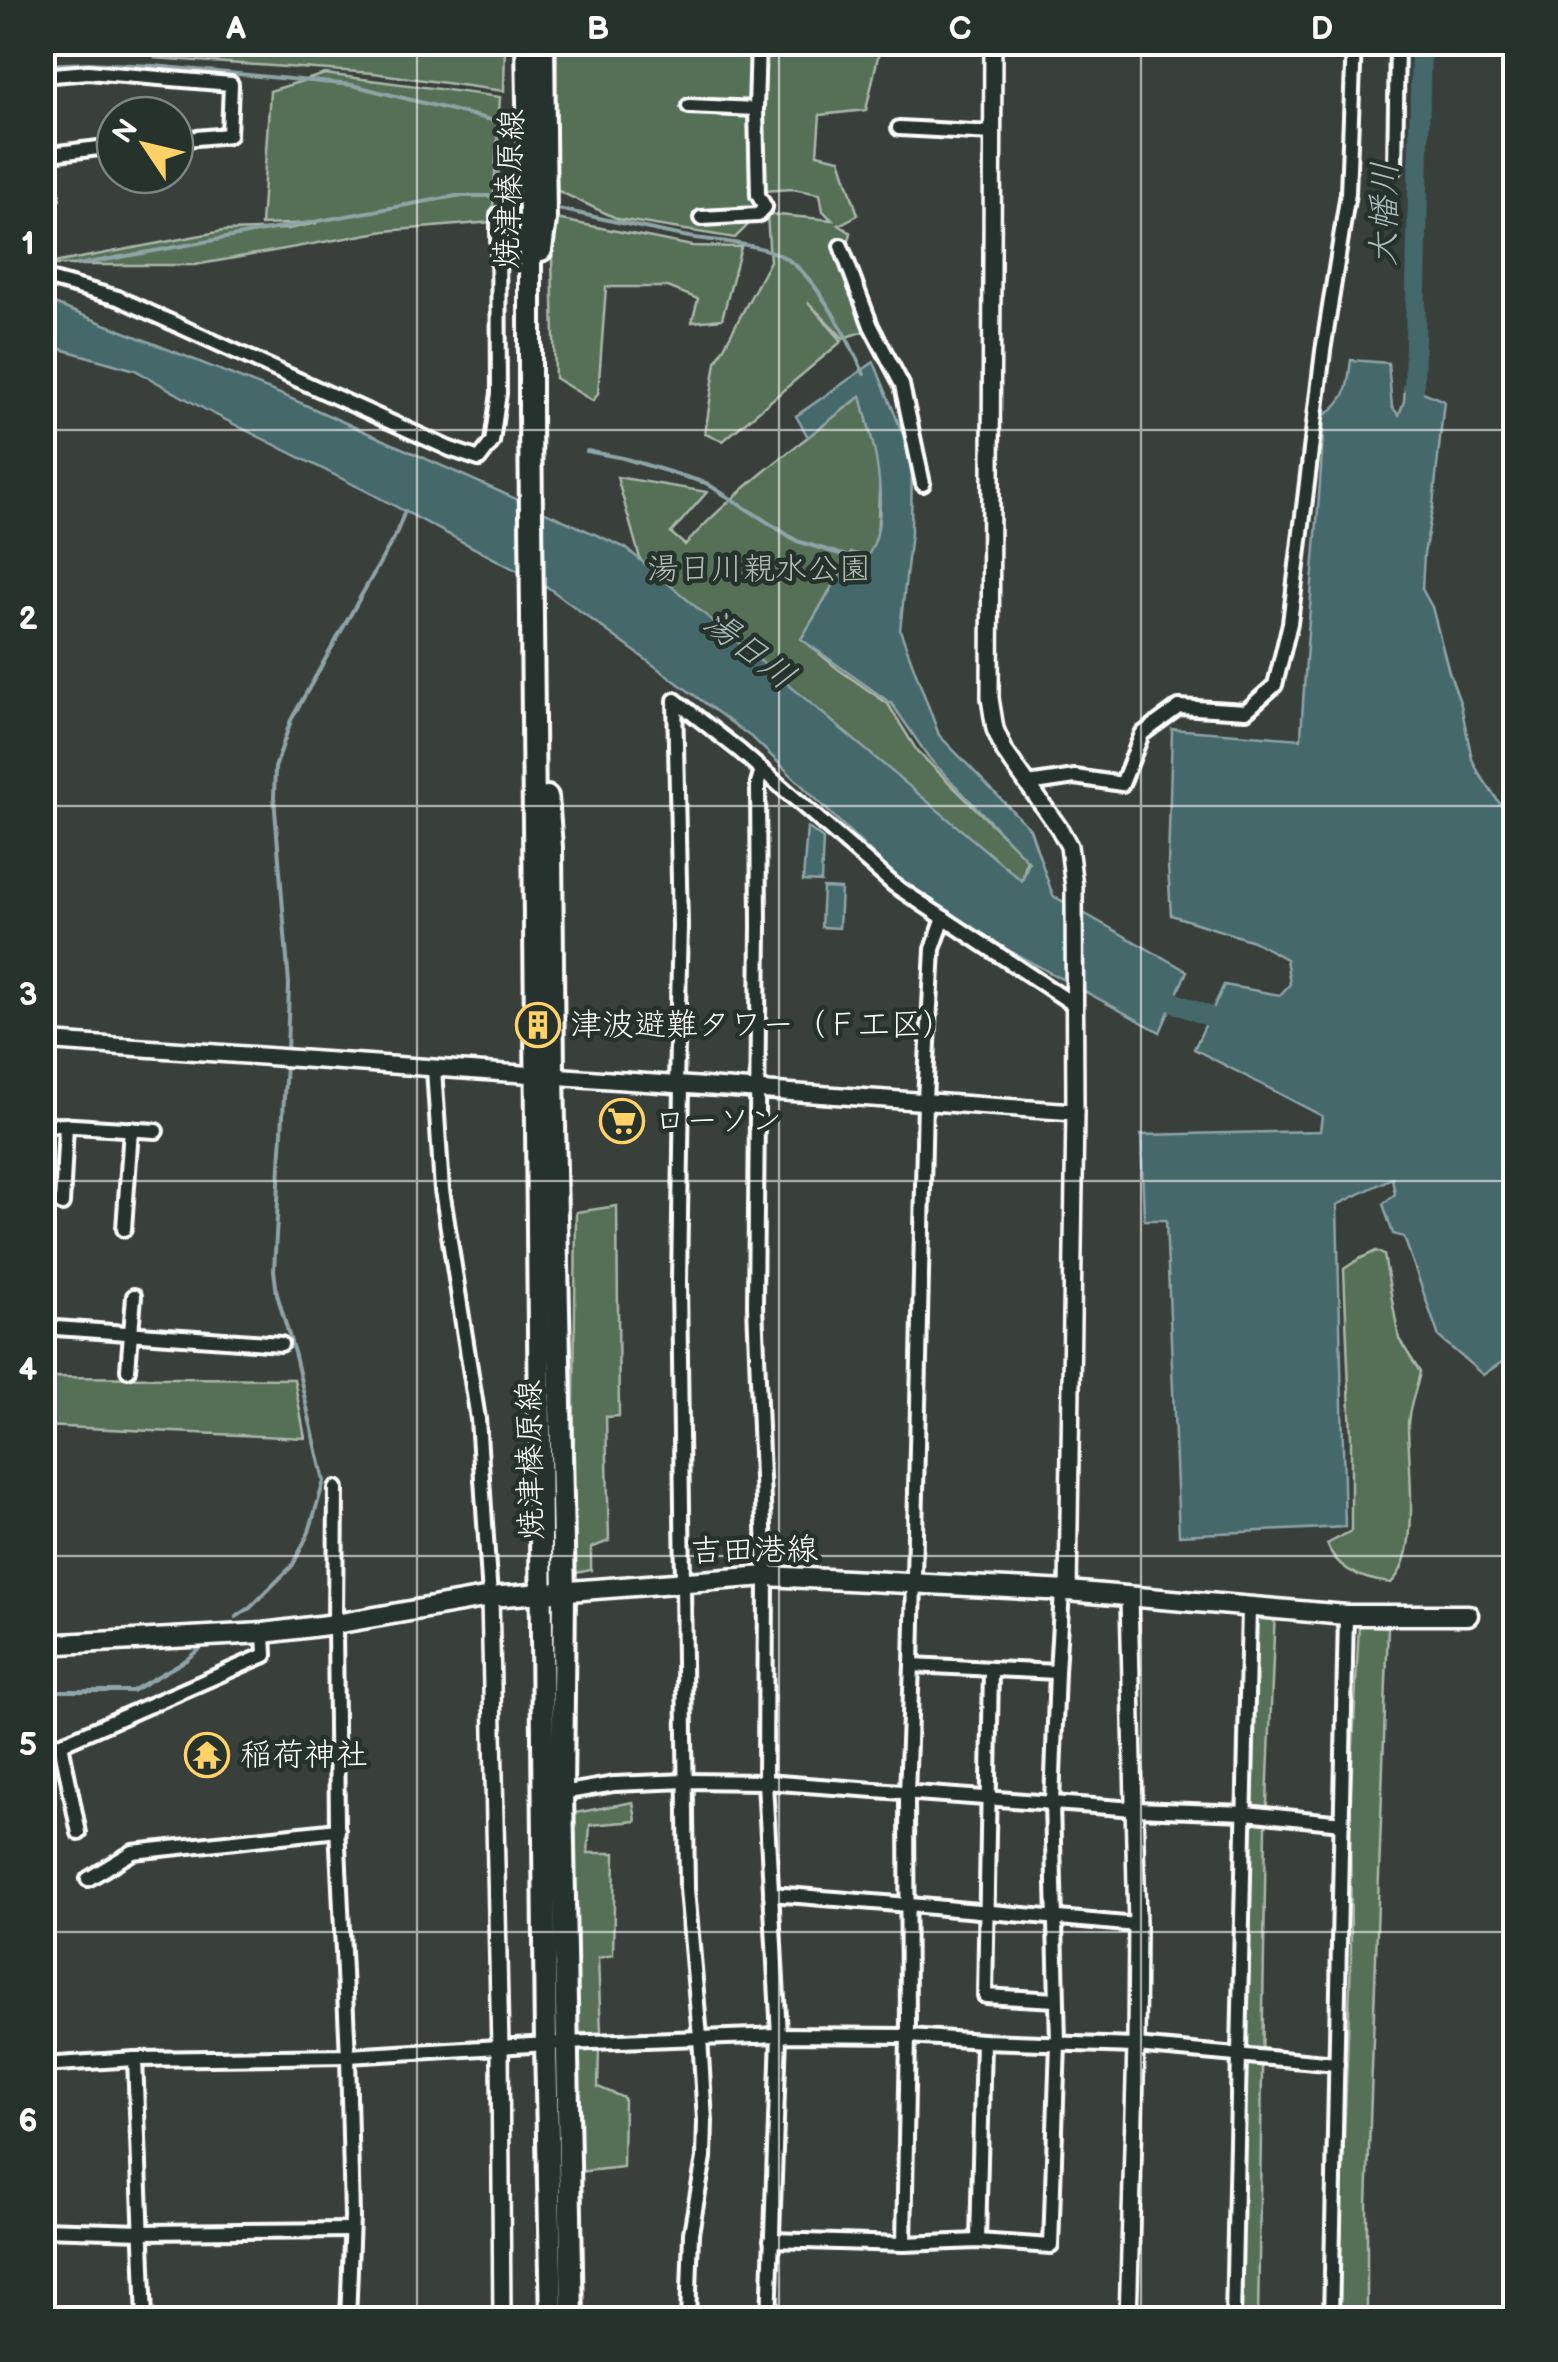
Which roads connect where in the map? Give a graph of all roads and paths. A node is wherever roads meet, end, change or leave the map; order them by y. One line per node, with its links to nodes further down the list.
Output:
1 (527, 42): 17 (main road, 焼津榛原線)
2 (543, 42): 17 (main road, 焼津榛原線)
3 (758, 42): 10 (street)
4 (993, 42): 12 (street)
5 (1354, 42): 25 (street)
6 (1396, 42): 16 (street)
7 (42, 76): 13 (street)
8 (42, 100): 15 (street)
9 (689, 106): 10 (street)
10 (756, 110): 19 (street)
11 (899, 128): 12 (street)
12 (993, 133): 25 (street)
13 (195, 138)
14 (95, 149): 15 (street)
15 (45, 155): 20 (street)
16 (1396, 168)
17 (537, 178): 30 (main road, 焼津榛原線)
18 (498, 215): 22 (street)
19 (701, 218)
20 (42, 240)
21 (841, 246): 23 (street)
22 (42, 277)
23 (923, 484)
24 (762, 770): 26 (street); 31 (street); 32 (street)
25 (1028, 784): 27 (street)
26 (944, 918): 27 (street); 33 (street)
27 (1074, 1001): 34 (street)
28 (42, 1042): 29 (street)
29 (434, 1069): 30 (street); 52 (street)
30 (545, 1074): 31 (street); 51 (main road, 焼津榛原線)
31 (679, 1085): 32 (street); 48 (street)
32 (756, 1088): 33 (street); 47 (street)
33 (925, 1100): 34 (street); 49 (street)
34 (1075, 1112): 50 (street)
35 (42, 1124): 36 (street)
36 (66, 1125): 37 (street); 39 (street)
37 (131, 1128): 38 (street); 40 (street)
38 (156, 1131)
39 (62, 1204)
40 (124, 1228)
41 (134, 1296): 43 (street)
42 (42, 1327): 43 (street)
43 (131, 1333): 44 (street); 45 (street)
44 (281, 1344)
45 (128, 1370)
46 (336, 1488): 57 (street)
47 (766, 1576): 48 (main road, 吉田港線); 49 (main road, 吉田港線); 66 (street)
48 (683, 1582): 51 (main road, 吉田港線); 65 (street)
49 (913, 1584): 50 (main road, 吉田港線); 60 (street)
50 (1065, 1591): 53 (main road, 吉田港線); 62 (street)
51 (554, 1594): 52 (main road, 吉田港線); 67 (main road, 焼津榛原線); 88 (main road, 焼津榛原線)
52 (490, 1597): 57 (main road, 吉田港線); 90 (street)
53 (1130, 1598): 54 (main road, 吉田港線); 71 (street)
54 (1250, 1608): 55 (main road, 吉田港線); 72 (street)
55 (1346, 1615): 56 (main road, 吉田港線); 73 (street)
56 (1468, 1615)
57 (334, 1624): 58 (main road, 吉田港線); 74 (street)
58 (264, 1633): 59 (main road, 吉田港線); 63 (street)
59 (42, 1645)
60 (912, 1665): 61 (street); 68 (street)
61 (991, 1670): 62 (street); 69 (street)
62 (1057, 1672): 70 (street)
63 (60, 1744): 64 (street); 75 (street)
64 (42, 1752)
65 (686, 1781): 66 (street); 67 (street); 85 (street)
66 (765, 1782): 68 (street); 77 (street)
67 (562, 1793): 88 (main road, 焼津榛原線)
68 (907, 1793): 69 (street); 78 (street)
69 (990, 1797): 70 (street); 79 (street)
70 (1052, 1802): 71 (street); 80 (street)
71 (1135, 1808): 72 (street); 81 (street)
72 (1246, 1813): 73 (street); 91 (street)
73 (1342, 1823): 95 (street)
74 (338, 1830): 76 (street); 92 (street)
75 (79, 1833)
76 (88, 1879)
77 (771, 1894): 78 (street); 83 (street)
78 (907, 1904): 79 (street); 84 (street)
79 (986, 1913): 80 (street); 82 (street)
80 (1054, 1918): 81 (street); 82 (street)
81 (1136, 1924): 89 (street)
82 (1056, 2000): 87 (street)
83 (779, 2035): 84 (street); 85 (street); 99 (street)
84 (908, 2036): 86 (street); 101 (street)
85 (700, 2037): 88 (street); 107 (street)
86 (983, 2041): 87 (street); 100 (street)
87 (1058, 2043): 89 (street); 100 (street)
88 (556, 2044): 90 (street); 105 (main road, 焼津榛原線); 106 (main road, 焼津榛原線)
89 (1136, 2046): 91 (street); 109 (street)
90 (500, 2047): 92 (street); 104 (street)
91 (1238, 2055): 95 (street); 110 (street)
92 (348, 2056): 93 (street); 97 (street)
93 (135, 2059): 94 (street); 98 (street)
94 (42, 2064)
95 (1337, 2064): 111 (street)
96 (42, 2229): 98 (street)
97 (351, 2230): 98 (street); 103 (street)
98 (142, 2232): 102 (street)
99 (771, 2240): 101 (street); 108 (street)
100 (978, 2241): 101 (street)
101 (904, 2244)
102 (145, 2320)
103 (348, 2320)
104 (502, 2320)
105 (552, 2320)
106 (572, 2320)
107 (688, 2320)
108 (768, 2320)
109 (1128, 2320)
110 (1233, 2320)
111 (1331, 2320)

